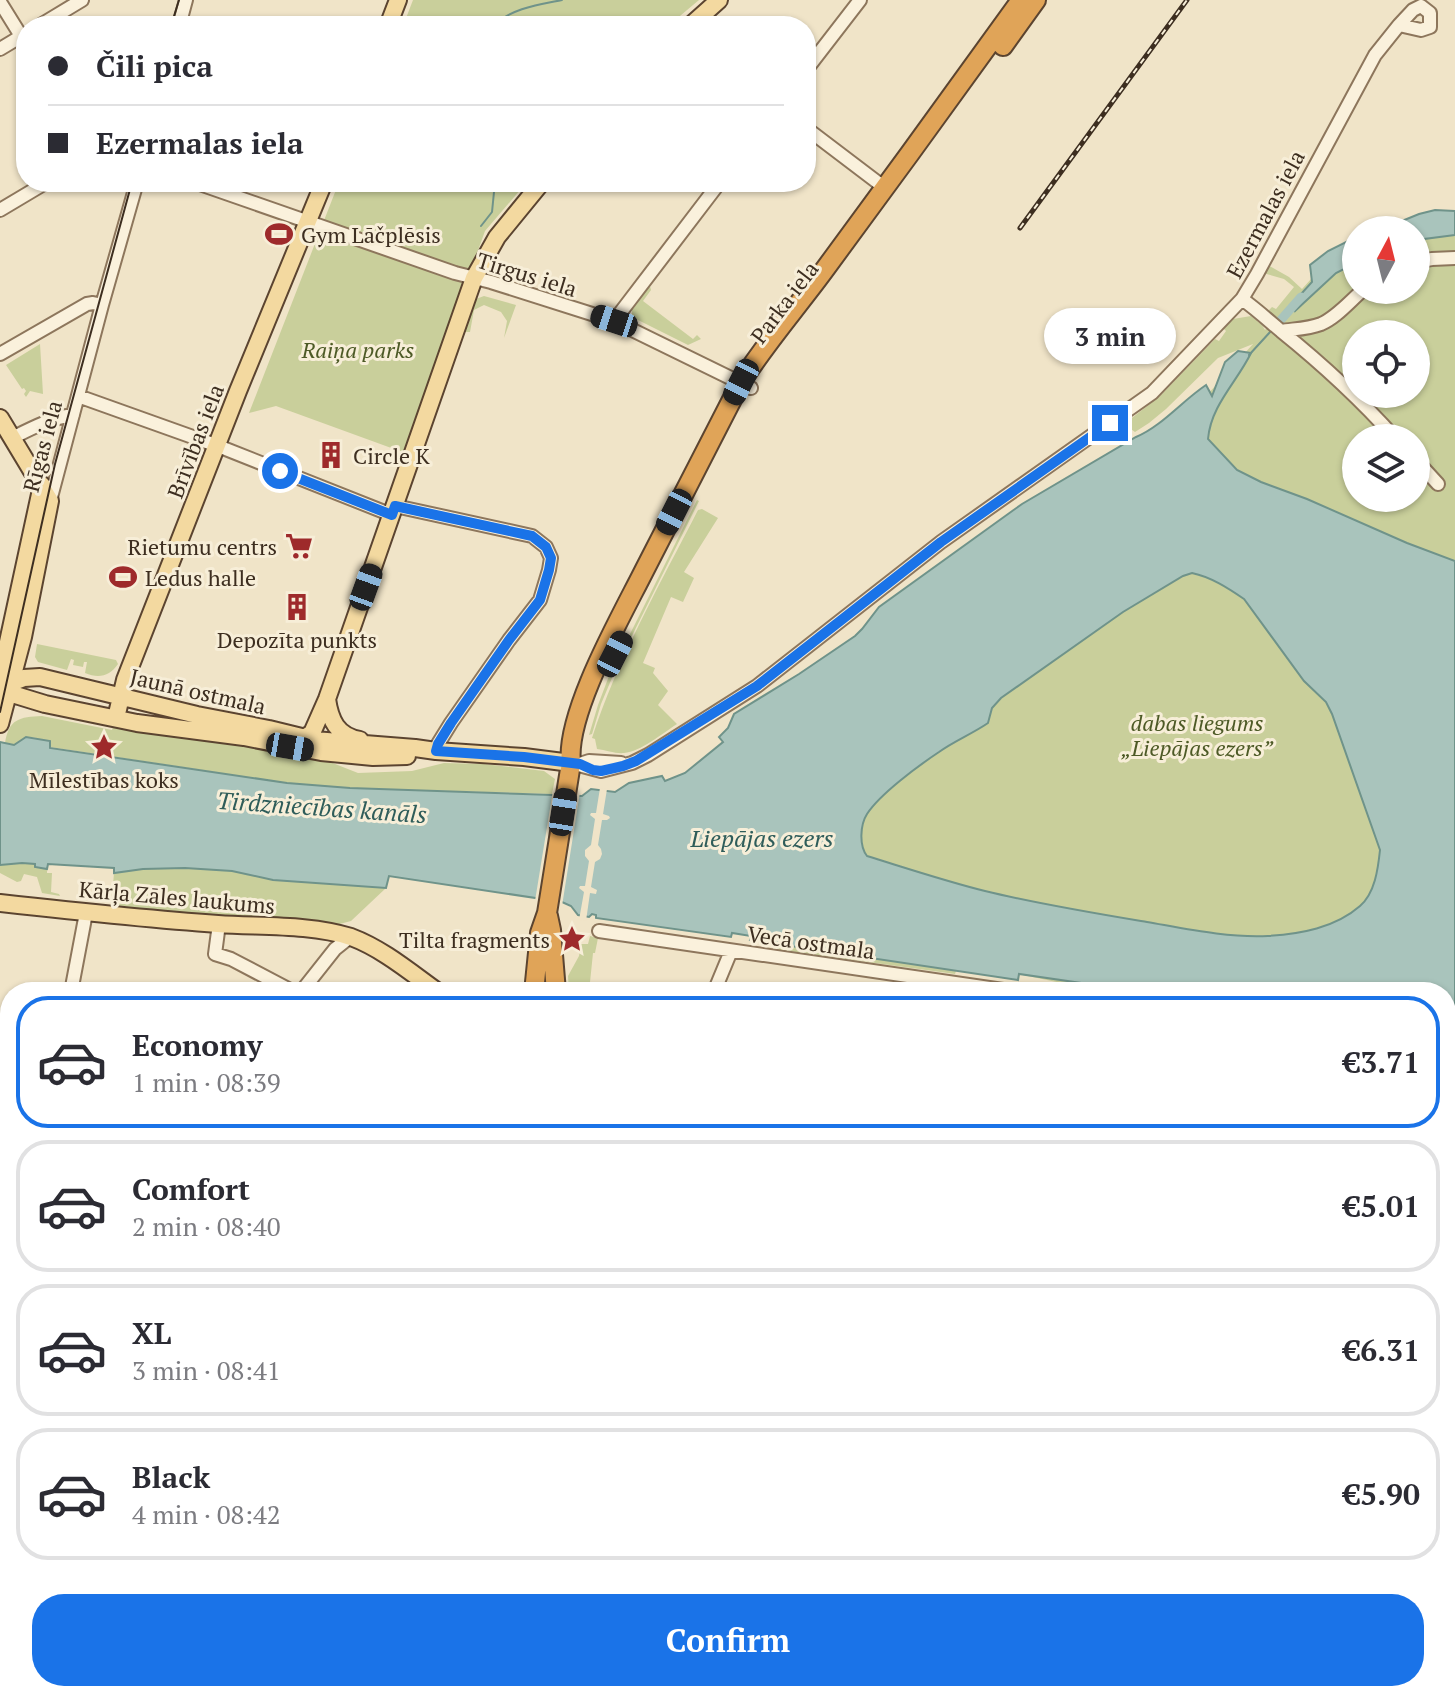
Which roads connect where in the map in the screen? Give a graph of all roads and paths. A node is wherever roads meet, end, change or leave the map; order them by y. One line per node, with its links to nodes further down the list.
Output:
1 (82, 0): 7 (street)
2 (719, 0): 8 (main road)
3 (860, 0): 11 (street)
4 (1021, 0): 13 (highway, Parka iela)
5 (1036, 0): 31 (highway, Parka iela)
6 (0, 2): 10 (street)
7 (56, 16)
8 (701, 16)
9 (1399, 25): 25 (street, Ezermalas iela)
10 (16, 26)
11 (816, 57)
12 (816, 136): 13 (street)
13 (885, 188): 31 (highway, Parka iela)
14 (30, 192): 20 (street)
15 (134, 192): 27 (street, Rīgas iela)
16 (222, 192): 21 (street, Tirgus iela)
17 (320, 192): 21 (main road, Brīvības iela)
18 (534, 192): 24 (main road)
19 (712, 192): 28 (street)
20 (0, 210)
21 (308, 222): 24 (street, Tirgus iela); 37 (main road, Brīvības iela)
22 (1455, 258): 23 (street)
23 (1430, 259)
24 (474, 278): 28 (street, Tirgus iela); 42 (main road)
25 (1242, 299): 29 (street); 54 (street, Ezermalas iela)
26 (1347, 304): 29 (street)
27 (102, 305): 30 (street); 32 (street, Rīgas iela)
28 (614, 321): 31 (street, Tirgus iela)
29 (1281, 331): 35 (street)
30 (0, 354)
31 (746, 385): 54 (highway, Parka iela)
32 (78, 396): 33 (street, Rīgas iela); 37 (street)
33 (73, 415): 36 (street); 41 (street, Rīgas iela)
34 (0, 418): 36 (main road)
35 (1382, 424)
36 (12, 438): 40 (main road)
37 (218, 446): 42 (street); 46 (main road, Brīvības iela)
38 (1430, 475): 39 (street)
39 (1438, 484)
40 (42, 485): 41 (main road); 45 (main road, Rīgas iela)
41 (50, 501): 43 (main road, Rīgas iela)
42 (394, 510): 47 (main road); 53 (street)
43 (23, 637): 44 (main road); 45 (main road, Rīgas iela)
44 (40, 677): 45 (main road, Jaunā ostmala); 46 (main road, Jaunā ostmala)
45 (4, 686): 48 (main road, Jaunā ostmala); 50 (main road, Rīgas iela)
46 (120, 696): 49 (main road, Brīvības iela); 51 (main road, Jaunā ostmala)
47 (327, 699): 51 (main road); 52 (main road)
48 (45, 704): 49 (main road, Jaunā ostmala); 50 (main road)
49 (116, 718): 51 (main road, Jaunā ostmala)
50 (0, 726)
51 (297, 742): 52 (main road, Jaunā ostmala); 53 (main road, Jaunā ostmala)
52 (381, 745): 53 (main road, Jaunā ostmala)
53 (436, 751): 54 (main road, Jaunā ostmala)
54 (576, 764): 57 (highway, Parka iela)
55 (0, 903): 56 (main road, Kārļa Zāles laukums)
56 (86, 913): 58 (main road, Kārļa Zāles laukums); 62 (street)
57 (547, 913): 66 (highway); 67 (highway)
58 (219, 924): 60 (main road, Kārļa Zāles laukums); 63 (street)
59 (599, 931): 61 (street, Vecā ostmala)
60 (350, 937): 64 (street); 65 (main road, Kārļa Zāles laukums)
61 (731, 951): 68 (street); 69 (street, Vecā ostmala)
62 (73, 982)
63 (275, 982)
64 (309, 982)
65 (424, 982)
66 (535, 982)
67 (555, 982)
68 (718, 982)
69 (947, 982)

